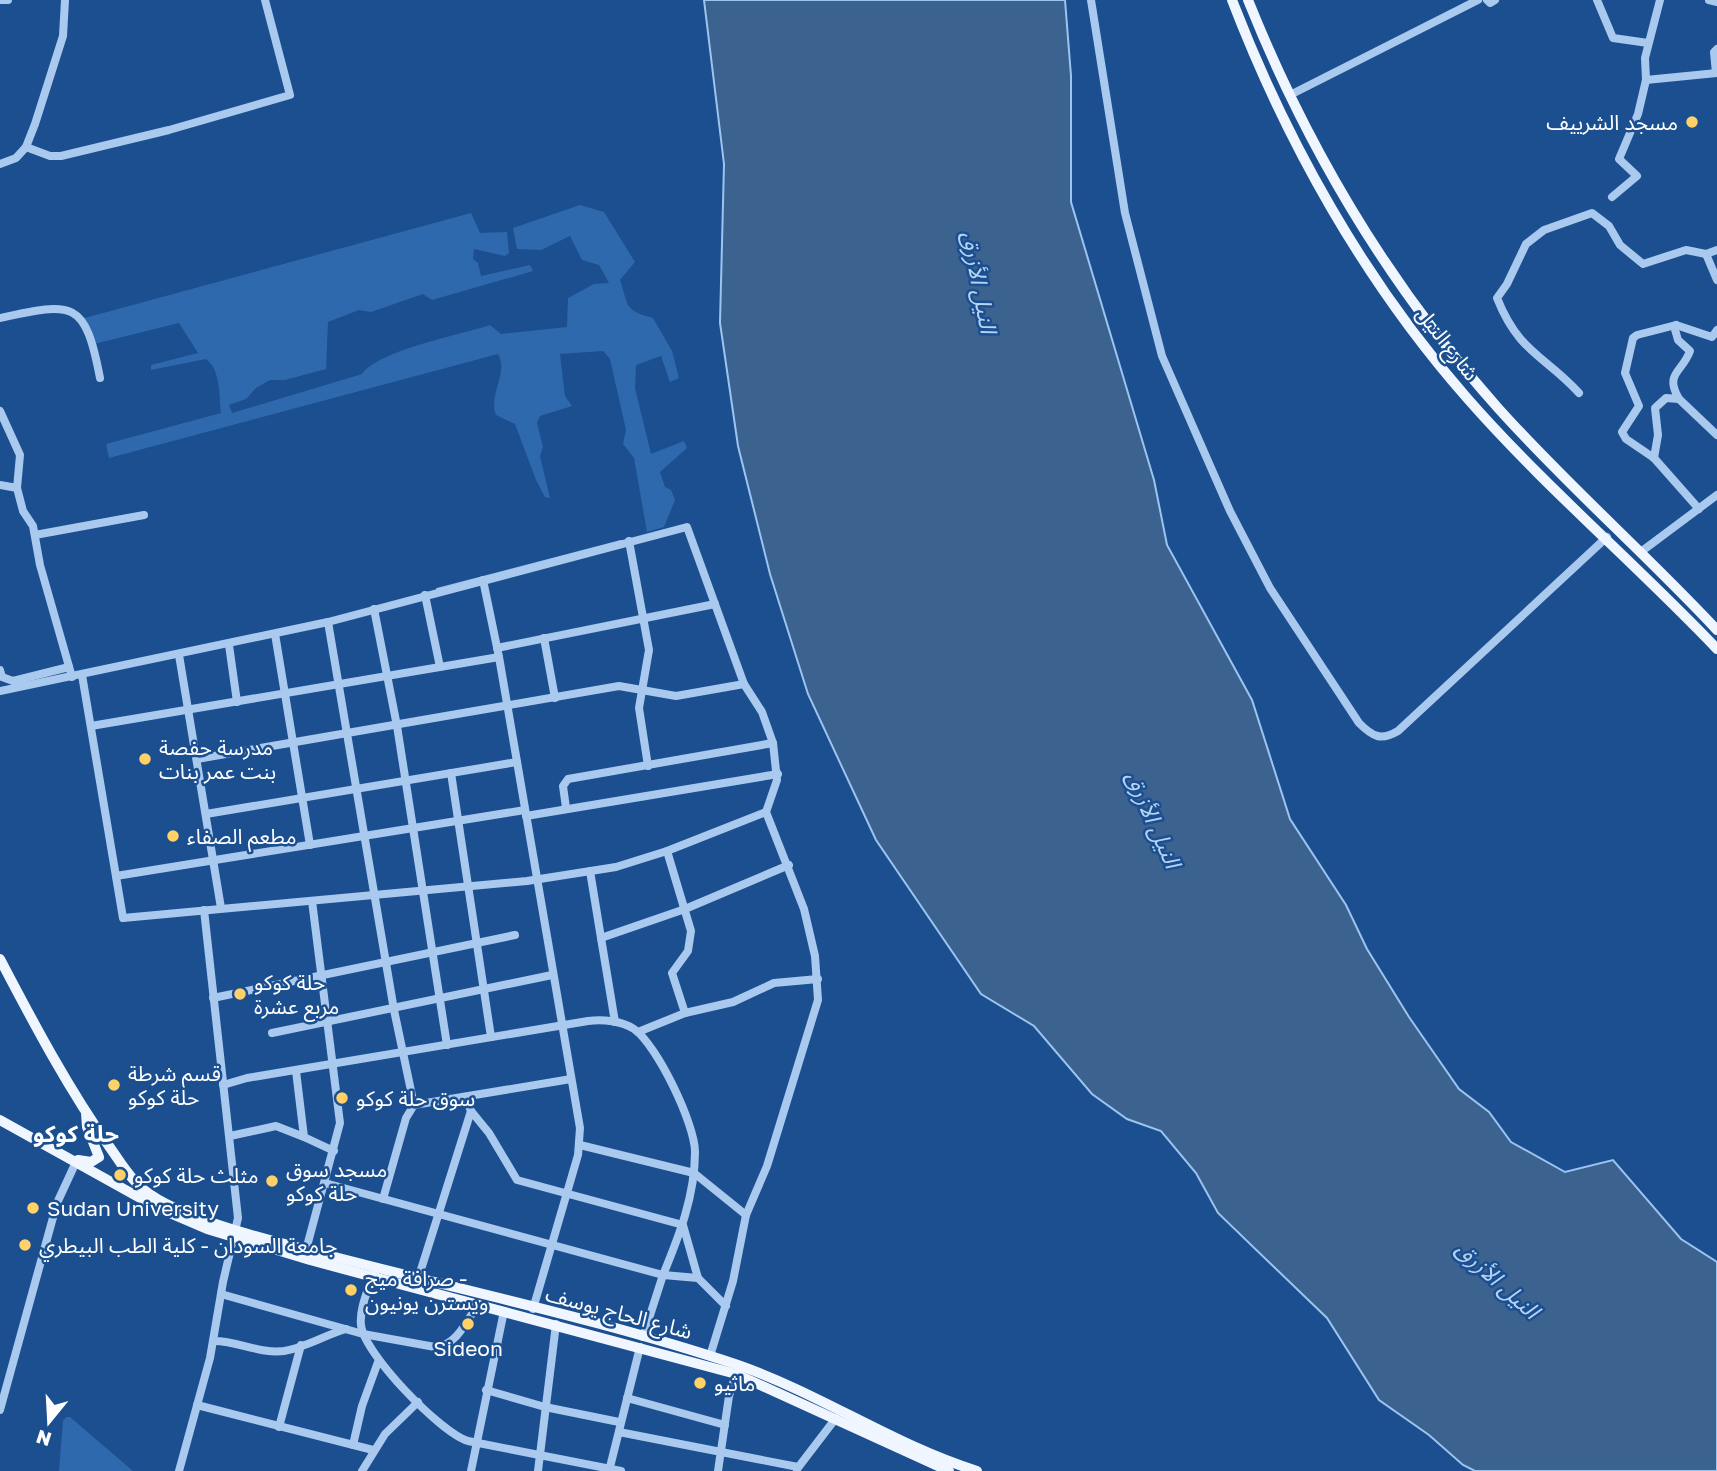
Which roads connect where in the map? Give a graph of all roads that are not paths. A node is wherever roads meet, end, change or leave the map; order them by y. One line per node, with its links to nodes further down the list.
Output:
1 (8, 0): 13 (street)
2 (65, 0): 24 (street)
3 (265, 0): 24 (street)
4 (1090, 0): 45 (street)
5 (1232, 0): 16 (main road, شارع النيل)
6 (1248, 0): 15 (main road, شارع النيل)
7 (1478, 0): 23 (street)
8 (1487, 0): 9 (street)
9 (1495, 0)
10 (1597, 0): 18 (street)
11 (1660, 0): 18 (street)
12 (1709, 0): 14 (street)
13 (0, 1)
14 (1717, 2)
15 (1255, 18): 16 (main road); 17 (main road, شارع النيل)
16 (1240, 23): 19 (main road, شارع النيل)
17 (1263, 37): 19 (main road); 23 (main road, شارع النيل)
18 (1648, 43): 22 (street)
19 (1248, 45): 45 (main road, شارع النيل)
20 (1717, 49): 21 (street)
21 (1716, 73): 22 (street)
22 (1646, 80): 26 (street)
23 (1290, 95): 47 (main road, شارع النيل)
24 (26, 147): 25 (street)
25 (0, 164)
26 (1612, 197)
27 (1717, 250): 28 (street)
28 (1706, 254): 29 (street); 34 (street)
29 (1717, 280)
30 (0, 318): 33 (street)
31 (1676, 326): 32 (street); 35 (street); 38 (street)
32 (1717, 330)
33 (100, 378)
34 (1579, 393)
35 (1679, 399): 37 (street); 38 (street)
36 (0, 411): 40 (street)
37 (1717, 435)
38 (1654, 458): 42 (street)
39 (0, 485): 40 (street)
40 (17, 488): 44 (street)
41 (1717, 495): 42 (street)
42 (1699, 509): 47 (street)
43 (144, 515): 44 (street)
44 (35, 535): 61 (street)
45 (1606, 537): 58 (main road, شارع النيل)
46 (629, 541): 48 (street); 50 (street); 52 (street)
47 (1642, 551): 54 (main road, شارع النيل)
48 (483, 580): 49 (street); 59 (street)
49 (425, 595): 51 (street); 62 (street)
50 (715, 604): 52 (street); 68 (street)
51 (374, 610): 53 (street); 66 (street)
52 (644, 618): 56 (street); 69 (street)
53 (328, 622): 55 (street); 67 (street)
54 (1717, 630)
55 (275, 634): 57 (street); 71 (street)
56 (544, 638): 59 (street); 72 (street)
57 (229, 645): 60 (street); 73 (street)
58 (1717, 649)
59 (498, 653): 62 (street); 74 (street)
60 (179, 655): 64 (street); 75 (street)
61 (69, 667): 63 (street); 65 (street)
62 (440, 667): 66 (street)
63 (0, 670)
64 (82, 675): 65 (street); 76 (street)
65 (72, 677): 70 (street)
66 (386, 677): 67 (street); 77 (street)
67 (341, 683): 71 (street); 78 (street)
68 (744, 684): 69 (street); 80 (street)
69 (642, 688): 72 (street); 83 (street)
70 (0, 691)
71 (283, 694): 73 (street); 79 (street)
72 (555, 698): 74 (street)
73 (237, 702): 75 (street)
74 (508, 707): 77 (street); 82 (street)
75 (188, 710): 76 (street); 81 (street)
76 (92, 726): 101 (street)
77 (397, 726): 78 (street); 86 (street)
78 (349, 734): 79 (street); 87 (street)
79 (292, 743): 81 (street); 88 (street)
80 (773, 743): 83 (street); 85 (street)
81 (197, 759): 92 (street)
82 (517, 762): 84 (street); 91 (street)
83 (648, 766): 89 (street)
84 (451, 773): 86 (street); 93 (street)
85 (778, 774): 89 (street); 90 (street)
86 (406, 781): 87 (street); 94 (street)
87 (357, 789): 88 (street); 95 (street)
88 (302, 797): 92 (street); 96 (street)
89 (566, 808): 91 (street)
90 (766, 812): 97 (street); 99 (street)
91 (526, 813): 93 (street); 102 (street)
92 (206, 814): 98 (street)
93 (458, 822): 94 (street); 103 (street)
94 (412, 829): 95 (street); 104 (street)
95 (367, 837): 96 (street); 105 (street)
96 (310, 845): 98 (street)
97 (667, 851): 100 (street); 108 (street)
98 (214, 862): 101 (street); 107 (street)
99 (789, 866): 108 (street); 118 (street)
100 (590, 871): 102 (street); 111 (street)
101 (116, 877): 109 (street)
102 (536, 880): 103 (street); 116 (street)
103 (468, 887): 104 (street); 112 (street)
104 (422, 891): 105 (street); 113 (street)
105 (376, 895): 106 (street); 115 (street)
106 (312, 901): 107 (street); 117 (street)
107 (220, 908): 109 (street)
108 (685, 909): 111 (street); 123 (street)
109 (204, 910): 120 (street)
110 (515, 934): 112 (street)
111 (601, 939): 124 (street)
112 (478, 944): 113 (street); 119 (street)
113 (432, 953): 115 (street); 121 (street)
114 (0, 959): 138 (main road)
115 (386, 962): 117 (street); 122 (street)
116 (552, 975): 119 (street); 126 (street)
117 (323, 977): 120 (street); 125 (street)
118 (818, 979): 123 (street); 151 (street)
119 (485, 990): 121 (street); 129 (street)
120 (213, 998): 135 (street)
121 (440, 1000): 122 (street); 130 (street)
122 (394, 1010): 125 (street); 131 (street)
123 (685, 1013): 127 (street)
124 (615, 1022): 126 (street); 127 (street)
125 (328, 1023): 128 (street); 132 (street)
126 (562, 1026): 129 (street); 134 (street)
127 (638, 1032): 146 (street)
128 (272, 1033)
129 (491, 1037): 130 (street)
130 (447, 1045): 131 (street)
131 (401, 1053): 132 (street); 137 (street)
132 (333, 1064): 133 (street); 144 (street)
133 (296, 1071): 135 (street); 142 (street)
134 (571, 1079): 136 (street); 143 (street)
135 (223, 1085): 141 (street)
136 (466, 1097): 137 (street); 139 (street)
137 (414, 1105): 149 (street)
138 (86, 1111): 145 (main road); 153 (main road)
139 (471, 1111): 148 (street); 150 (street)
140 (0, 1120): 145 (main road)
141 (230, 1136): 142 (street); 153 (street)
142 (304, 1137): 144 (street)
143 (580, 1145): 146 (street); 148 (street)
144 (334, 1151): 147 (street)
145 (72, 1159): 153 (main road); 179 (street)
146 (694, 1173): 151 (street); 152 (street)
147 (325, 1183): 149 (street); 155 (street)
148 (565, 1195): 152 (street); 154 (street)
149 (383, 1199): 150 (street)
150 (437, 1214): 154 (street); 159 (street)
151 (746, 1215): 162 (street)
152 (683, 1225): 157 (street); 158 (street)
153 (235, 1233): 155 (main road, شارع الحاج يوسف); 156 (main road, شارع الحاج يوسف); 160 (street)
154 (550, 1245): 157 (street); 163 (street)
155 (306, 1250): 156 (main road, شارع الحاج يوسف)
156 (373, 1272): 159 (main road, شارع الحاج يوسف); 161 (main road, شارع الحاج يوسف); 167 (street)
157 (663, 1275): 158 (street); 169 (street)
158 (698, 1278): 162 (street)
159 (418, 1279): 163 (main road, شارع الحاج يوسف)
160 (221, 1294): 166 (street); 168 (street)
161 (478, 1304): 164 (main road, شارع الحاج يوسف); 167 (street)
162 (726, 1306): 171 (street)
163 (533, 1309): 169 (main road, شارع الحاج يوسف)
164 (504, 1311): 165 (main road, شارع الحاج يوسف); 174 (street)
165 (556, 1324): 169 (main road, شارع الحاج يوسف); 178 (street)
166 (345, 1329): 167 (street); 170 (street)
167 (363, 1334): 172 (street)
168 (214, 1340): 170 (street); 177 (street)
169 (642, 1342): 171 (main road, شارع الحاج يوسف); 173 (main road, شارع الحاج يوسف); 175 (street)
170 (301, 1345): 183 (street)
171 (710, 1356): 199 (main road, شارع الحاج يوسف)
172 (378, 1362): 176 (street); 186 (street)
173 (736, 1374): 180 (main road, شارع الحاج يوسف); 182 (street)
174 (486, 1390): 178 (street); 185 (street)
175 (627, 1398): 181 (street); 182 (street)
176 (418, 1402): 185 (street); 187 (street)
177 (197, 1405): 183 (street); 192 (street)
178 (545, 1407): 181 (street); 189 (street)
179 (0, 1410)
180 (836, 1418): 190 (street); 198 (main road, شارع الحاج يوسف)
181 (619, 1422): 184 (street)
182 (725, 1425): 188 (street)
183 (279, 1427): 186 (street)
184 (619, 1432): 188 (street); 191 (street)
185 (476, 1441): 189 (street); 194 (street)
186 (353, 1445): 187 (street)
187 (373, 1450): 193 (street)
188 (722, 1453): 190 (street); 197 (street)
189 (540, 1454): 191 (street); 195 (street)
190 (797, 1469)
191 (609, 1470): 196 (street)
192 (179, 1471)
193 (362, 1471)
194 (471, 1471)
195 (538, 1471)
196 (621, 1471)
197 (718, 1471)
198 (949, 1471)
199 (977, 1471)

